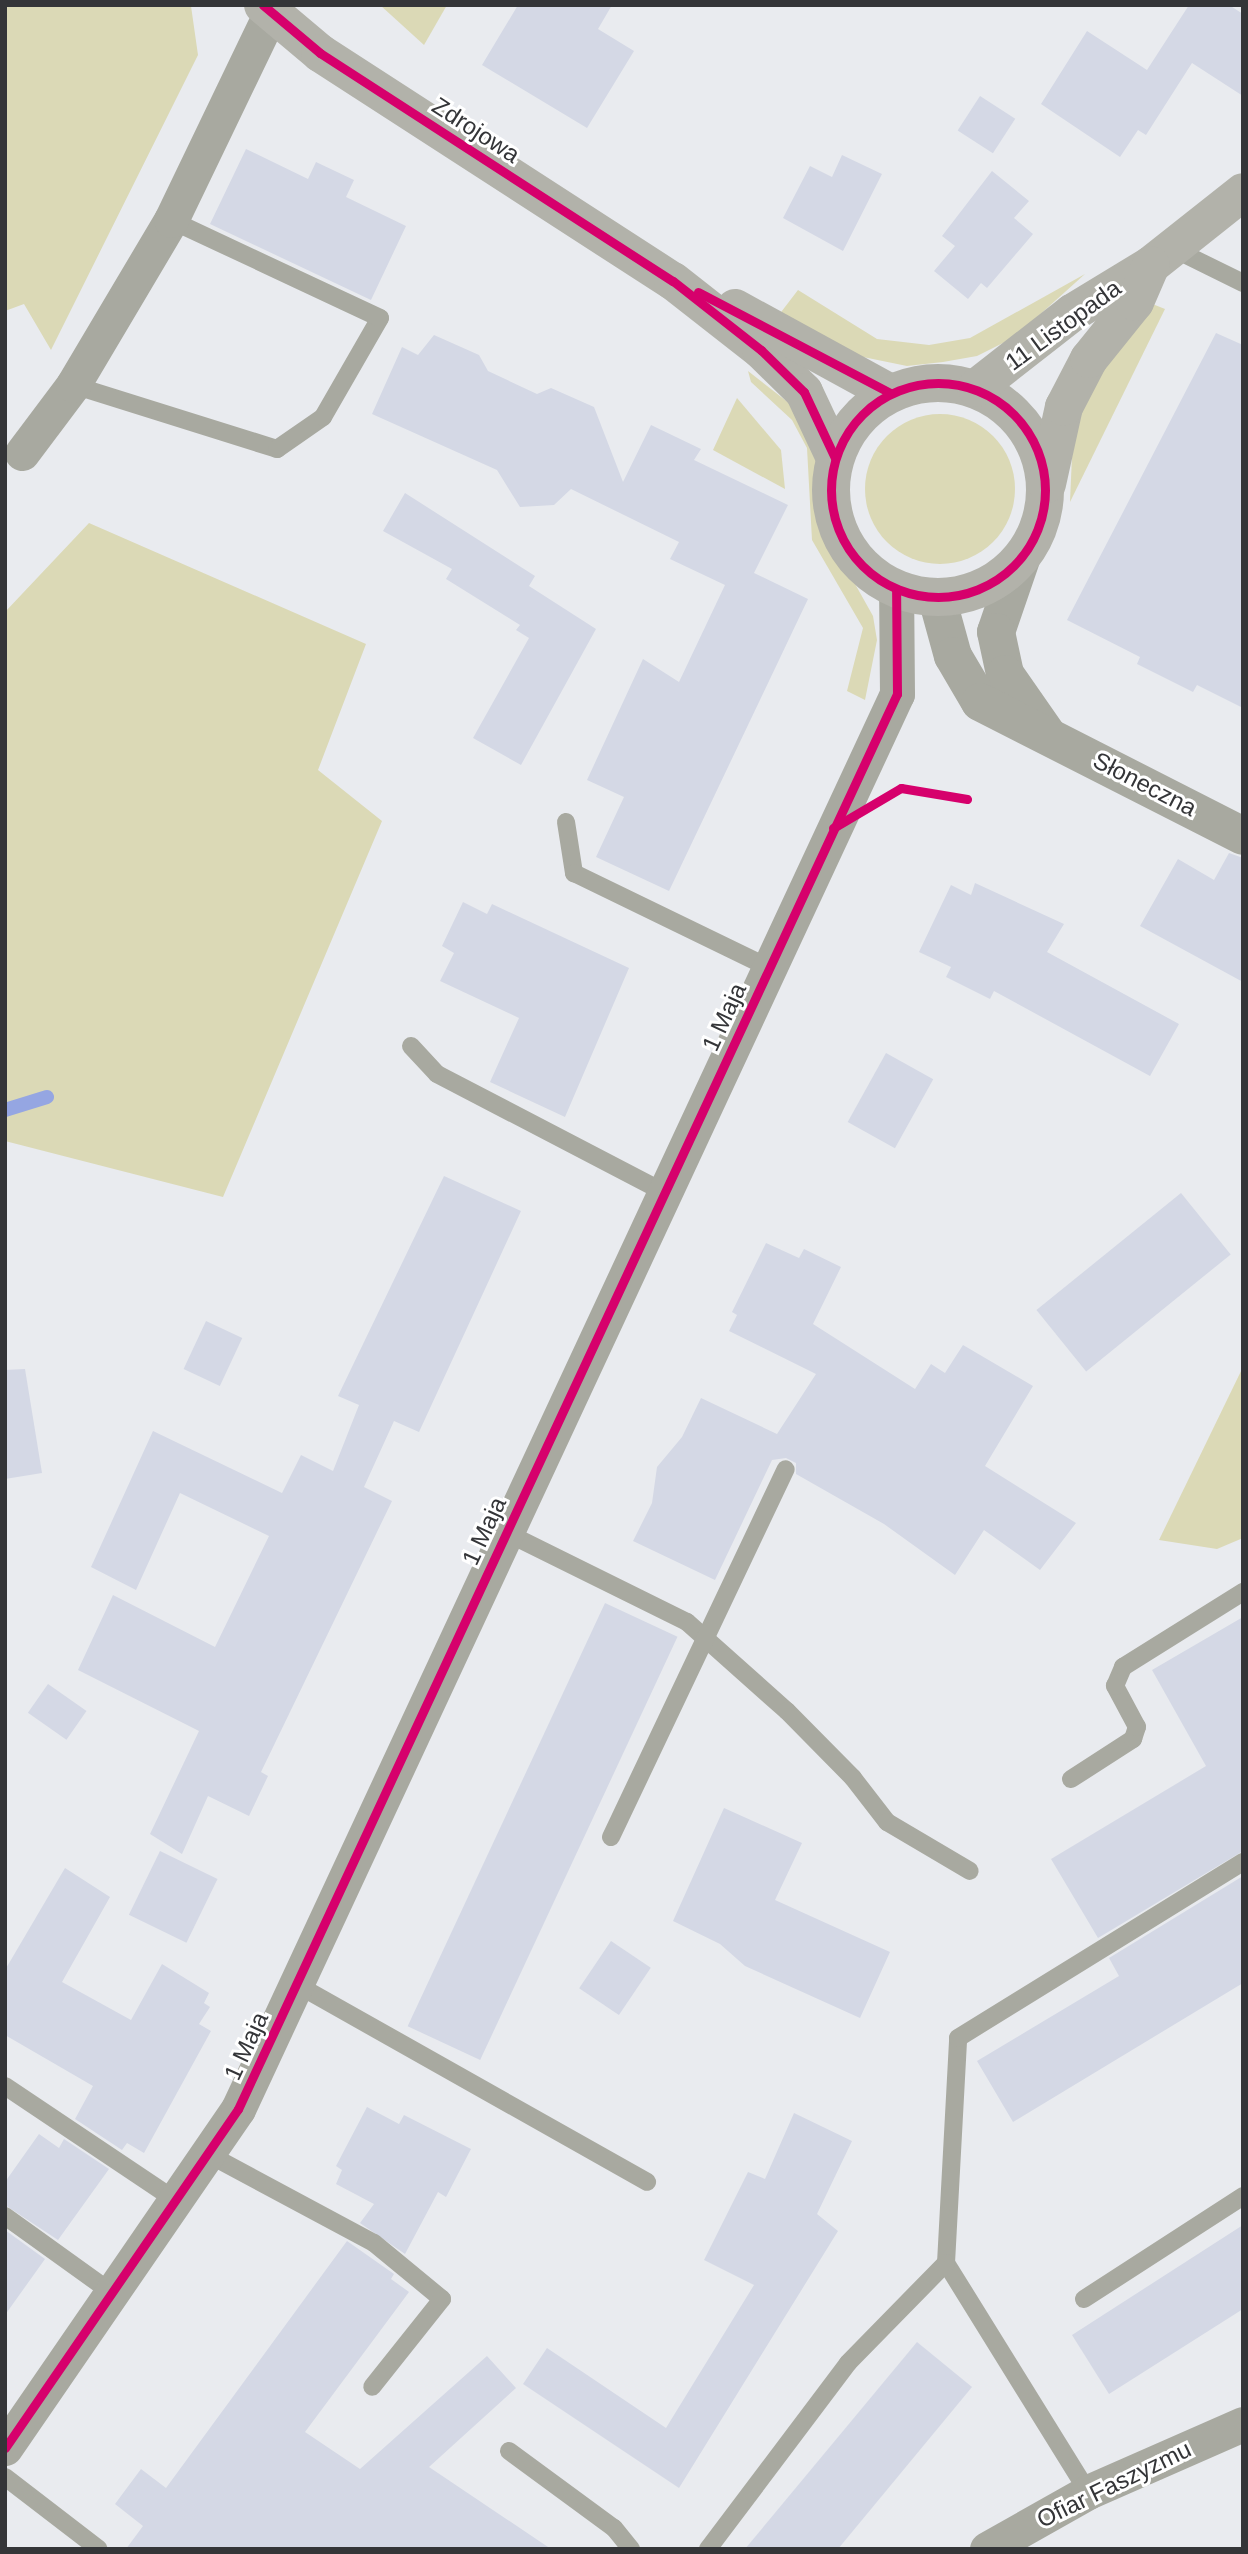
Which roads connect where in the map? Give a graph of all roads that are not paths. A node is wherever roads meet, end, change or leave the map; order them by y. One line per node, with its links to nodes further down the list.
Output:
1 (267, 9): 3 (street); 5 (main road, Zdrojowa)
2 (1243, 192): 4 (main road, 11 Listopada)
3 (171, 220): 7 (street); 7 (lane)
4 (1161, 256): 6 (lane); 8 (main road, 11 Listopada); 12 (main road, 11 Listopada)
5 (673, 281): 9 (main road, Zdrojowa); 11 (main road, Zdrojowa)
6 (1243, 283)
7 (74, 385): 10 (street)
8 (975, 388): 9 (main road); 12 (main road)
9 (890, 393): 11 (main road)
10 (22, 453)
11 (835, 458): 14 (main road)
12 (1046, 486): 13 (main road)
13 (1021, 559): 15 (main road); 16 (street, Słoneczna)
14 (896, 589): 15 (main road); 19 (street, 1 Maja)
15 (937, 598): 16 (street, Słoneczna)
16 (1047, 734): 18 (street, Słoneczna)
17 (566, 822): 19 (lane)
18 (1243, 836)
19 (768, 967): 21 (street, 1 Maja)
20 (411, 1046): 21 (lane)
21 (664, 1192): 23 (street, 1 Maja)
22 (786, 1469): 25 (lane)
23 (505, 1532): 25 (lane); 30 (street, 1 Maja)
24 (1243, 1592): 26 (lane)
25 (703, 1634): 27 (lane); 29 (lane)
26 (1071, 1779)
27 (611, 1837)
28 (1243, 1862): 37 (lane)
29 (971, 1871)
30 (296, 1984): 32 (street, 1 Maja); 33 (lane)
31 (5, 2085): 35 (lane)
32 (208, 2154): 35 (street, 1 Maja); 40 (lane)
33 (647, 2182)
34 (1243, 2196): 39 (lane)
35 (177, 2201): 38 (street, 1 Maja)
36 (5, 2216): 38 (lane)
37 (946, 2263): 45 (lane); 48 (lane)
38 (115, 2295): 42 (street, 1 Maja)
39 (1084, 2299)
40 (372, 2387)
41 (1243, 2424): 45 (street, Ofiar Faszyzmu)
42 (5, 2448)
43 (509, 2451): 47 (lane)
44 (5, 2477): 46 (lane)
45 (1088, 2492): 49 (street, Ofiar Faszyzmu)
46 (99, 2549)
47 (631, 2549)
48 (708, 2549)
49 (987, 2549)

